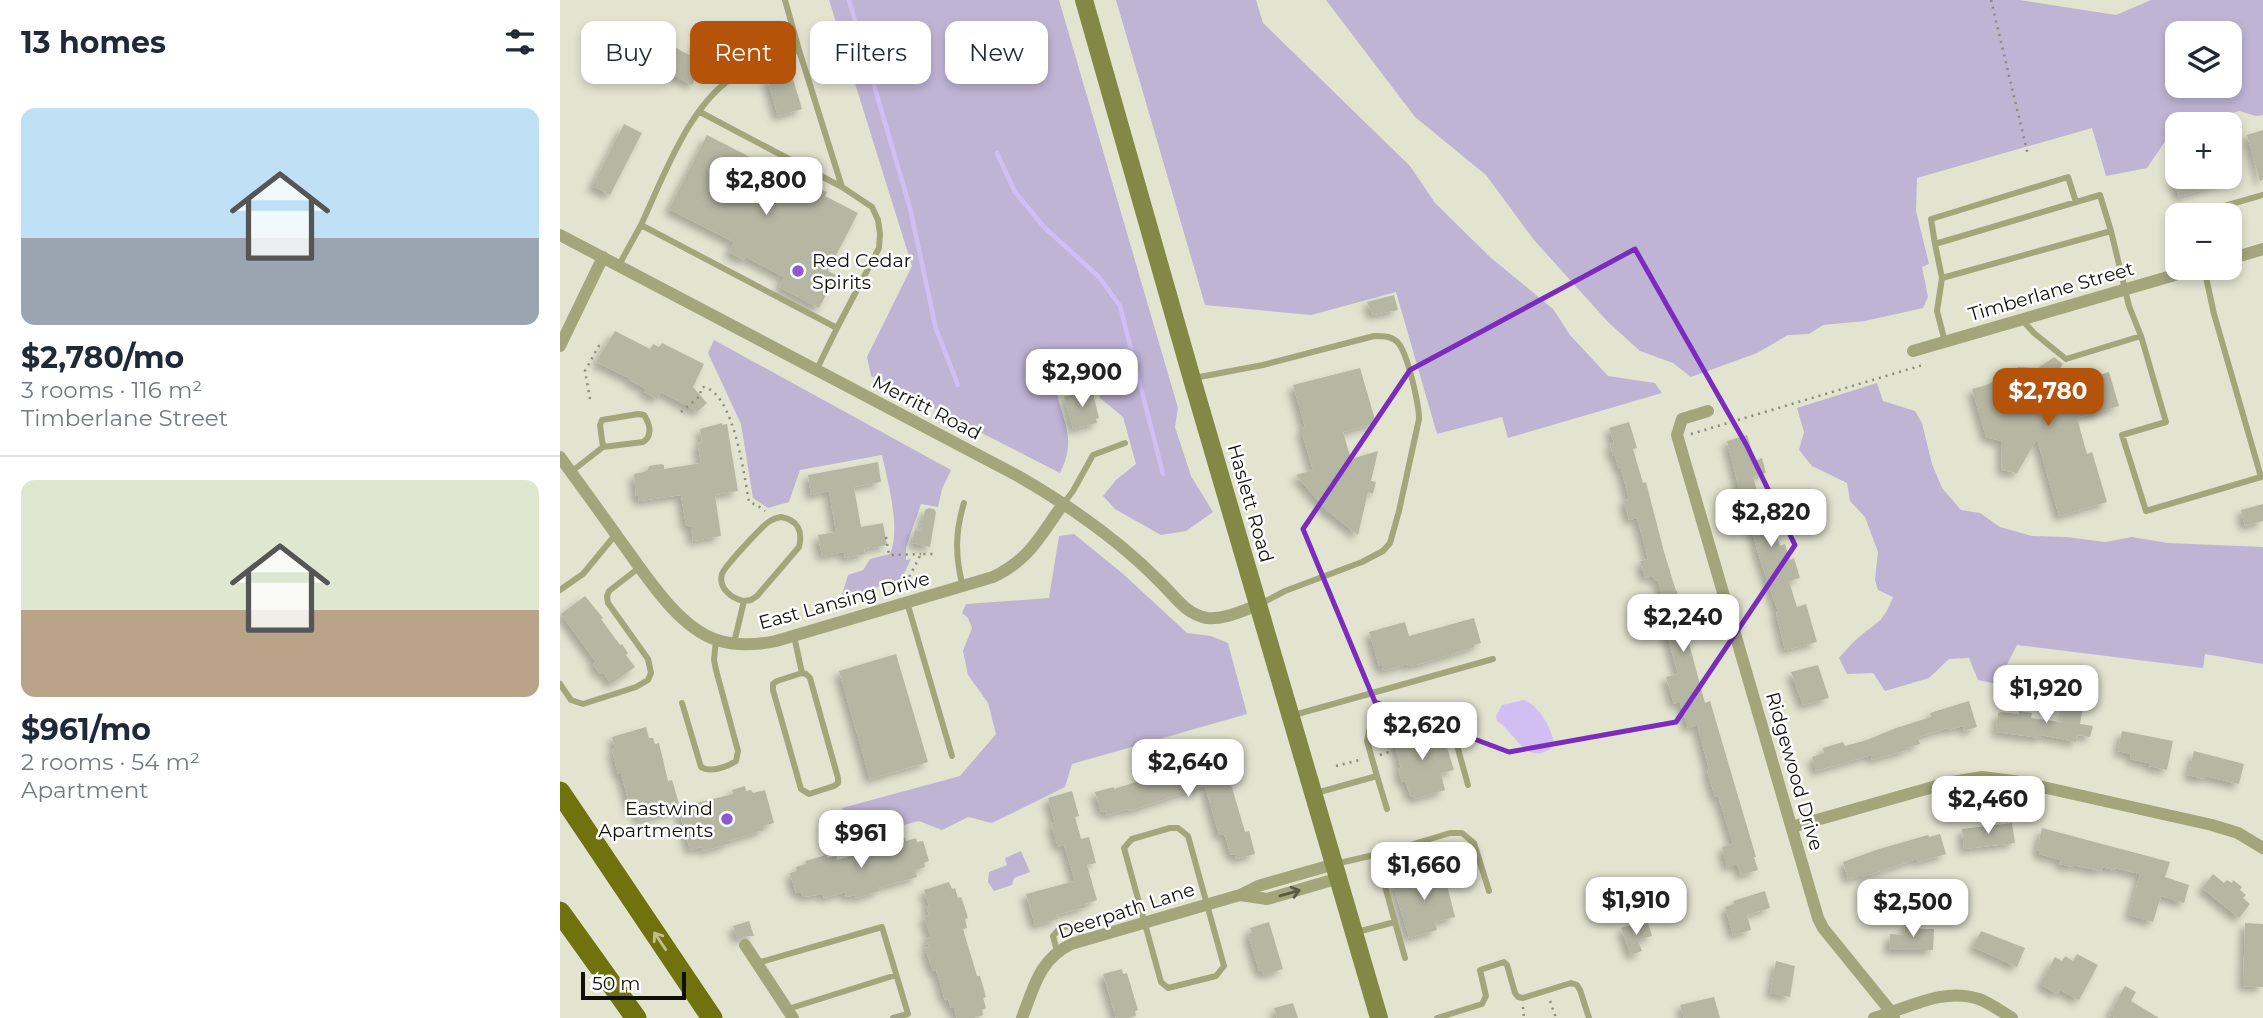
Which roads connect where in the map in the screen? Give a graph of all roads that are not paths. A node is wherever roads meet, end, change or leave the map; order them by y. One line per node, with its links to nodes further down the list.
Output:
1 (785, 0): 3 (lane)
2 (1084, 0): 28 (main road, Haslett Road)
3 (799, 50): 4 (lane); 5 (lane)
4 (699, 112): 5 (lane); 9 (lane)
5 (842, 187): 22 (lane)
6 (2263, 195): 8 (lane)
7 (2076, 202): 10 (lane); 12 (lane); 12 (lane)
8 (2240, 203)
9 (641, 225): 16 (lane); 22 (lane)
10 (2111, 230): 17 (lane); 20 (lane)
11 (560, 234): 15 (street, Merritt Road)
12 (1935, 244): 17 (lane)
13 (2263, 249): 14 (street)
14 (2242, 255)
15 (603, 257): 16 (street, Merritt Road); 25 (street)
16 (620, 265): 27 (street, Merritt Road)
17 (1942, 278): 24 (lane)
18 (2165, 278): 20 (street, Timberlane Street)
19 (2204, 280): 33 (lane)
20 (2126, 289): 21 (street, Timberlane Street); 23 (lane)
21 (2022, 320): 23 (lane); 24 (street, Timberlane Street)
22 (837, 328): 27 (lane)
23 (2141, 336): 33 (lane)
24 (1945, 342): 26 (street, Timberlane Street)
25 (560, 346)
26 (1913, 351)
27 (816, 370): 35 (street, Merritt Road)
28 (1192, 379): 42 (main road, Haslett Road); 42 (lane)
29 (1709, 411): 57 (street, Ridgewood Drive)
30 (1125, 443): 35 (lane)
31 (603, 447): 31 (lane); 32 (lane)
32 (564, 465): 36 (street, East Lansing Drive)
33 (2262, 478)
34 (964, 503): 38 (lane)
35 (1064, 503): 38 (street, East Lansing Drive); 42 (street, Merritt Road)
36 (616, 534): 37 (street, East Lansing Drive); 39 (lane)
37 (640, 567): 44 (street, East Lansing Drive); 48 (lane)
38 (963, 587): 41 (street, East Lansing Drive)
39 (560, 590)
40 (744, 601): 40 (lane); 45 (lane)
41 (907, 602): 43 (street, East Lansing Drive); 51 (lane)
42 (1259, 605): 50 (main road, Haslett Road)
43 (794, 636): 45 (street, East Lansing Drive); 47 (lane)
44 (716, 640): 45 (street, East Lansing Drive); 49 (lane)
45 (734, 643)
46 (1493, 659): 50 (lane)
47 (802, 673): 47 (lane)
48 (560, 684)
49 (682, 703)
50 (1292, 715): 55 (main road, Haslett Road)
51 (952, 755)
52 (1377, 776): 53 (lane); 55 (lane); 56 (lane)
53 (1468, 785)
54 (560, 792): 76 (main road, one-way to 54)
55 (1315, 794): 60 (main road, Haslett Road)
56 (1387, 809)
57 (1792, 827): 58 (street); 74 (street, Ridgewood Drive)
58 (2263, 848)
59 (1376, 854): 60 (lane); 61 (lane); 64 (lane)
60 (1337, 871): 62 (street, Deerpath Lane); 66 (main road, Haslett Road)
61 (1489, 891)
62 (1208, 904): 65 (street, Deerpath Lane); 65 (lane); 65 (lane)
63 (560, 912): 75 (main road)
64 (1395, 922): 66 (lane); 70 (lane)
65 (1144, 923): 67 (street, Deerpath Lane)
66 (1355, 933): 79 (main road, Haslett Road)
67 (1085, 939): 69 (street, Deerpath Lane); 69 (lane)
68 (745, 945): 71 (street)
69 (1057, 951): 78 (street, Deerpath Lane)
70 (1405, 958)
71 (756, 963): 72 (lane); 73 (street)
72 (896, 975): 73 (lane); 77 (lane)
73 (790, 1013)
74 (1893, 1015): 82 (street); 83 (street)
75 (636, 1018)
76 (712, 1018)
77 (893, 1018)
78 (1022, 1018)
79 (1379, 1018)
80 (1437, 1018): 81 (lane)
81 (1589, 1018)
82 (1874, 1018)
83 (2012, 1018)

